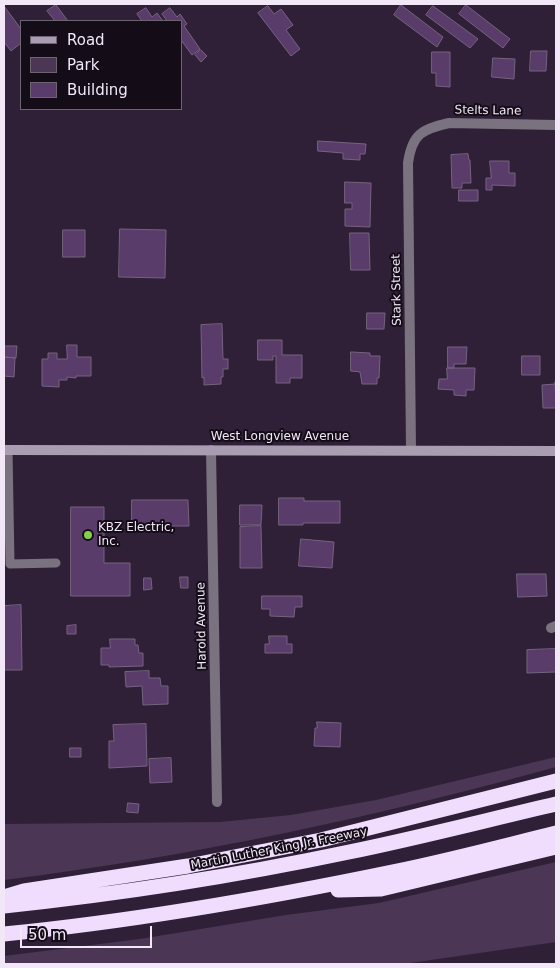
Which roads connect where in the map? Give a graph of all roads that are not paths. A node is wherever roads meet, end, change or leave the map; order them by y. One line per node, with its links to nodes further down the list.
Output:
1 (556, 125): 2 (street, Stelts Lane)
2 (420, 132): 5 (street, Stark Street)
3 (6, 450): 4 (street, West Longview Avenue); 7 (lane)
4 (211, 450): 5 (street, West Longview Avenue); 9 (street, Harold Avenue)
5 (411, 450): 6 (street, West Longview Avenue)
6 (556, 451)
7 (56, 563)
8 (556, 781): 14 (highway)
9 (218, 802)
10 (556, 804): 15 (highway, Martin Luther King Jr. Freeway)
11 (556, 833): 13 (highway)
12 (556, 848): 13 (highway)
13 (302, 890): 16 (highway)
14 (4, 896)
15 (4, 906)
16 (4, 934)

